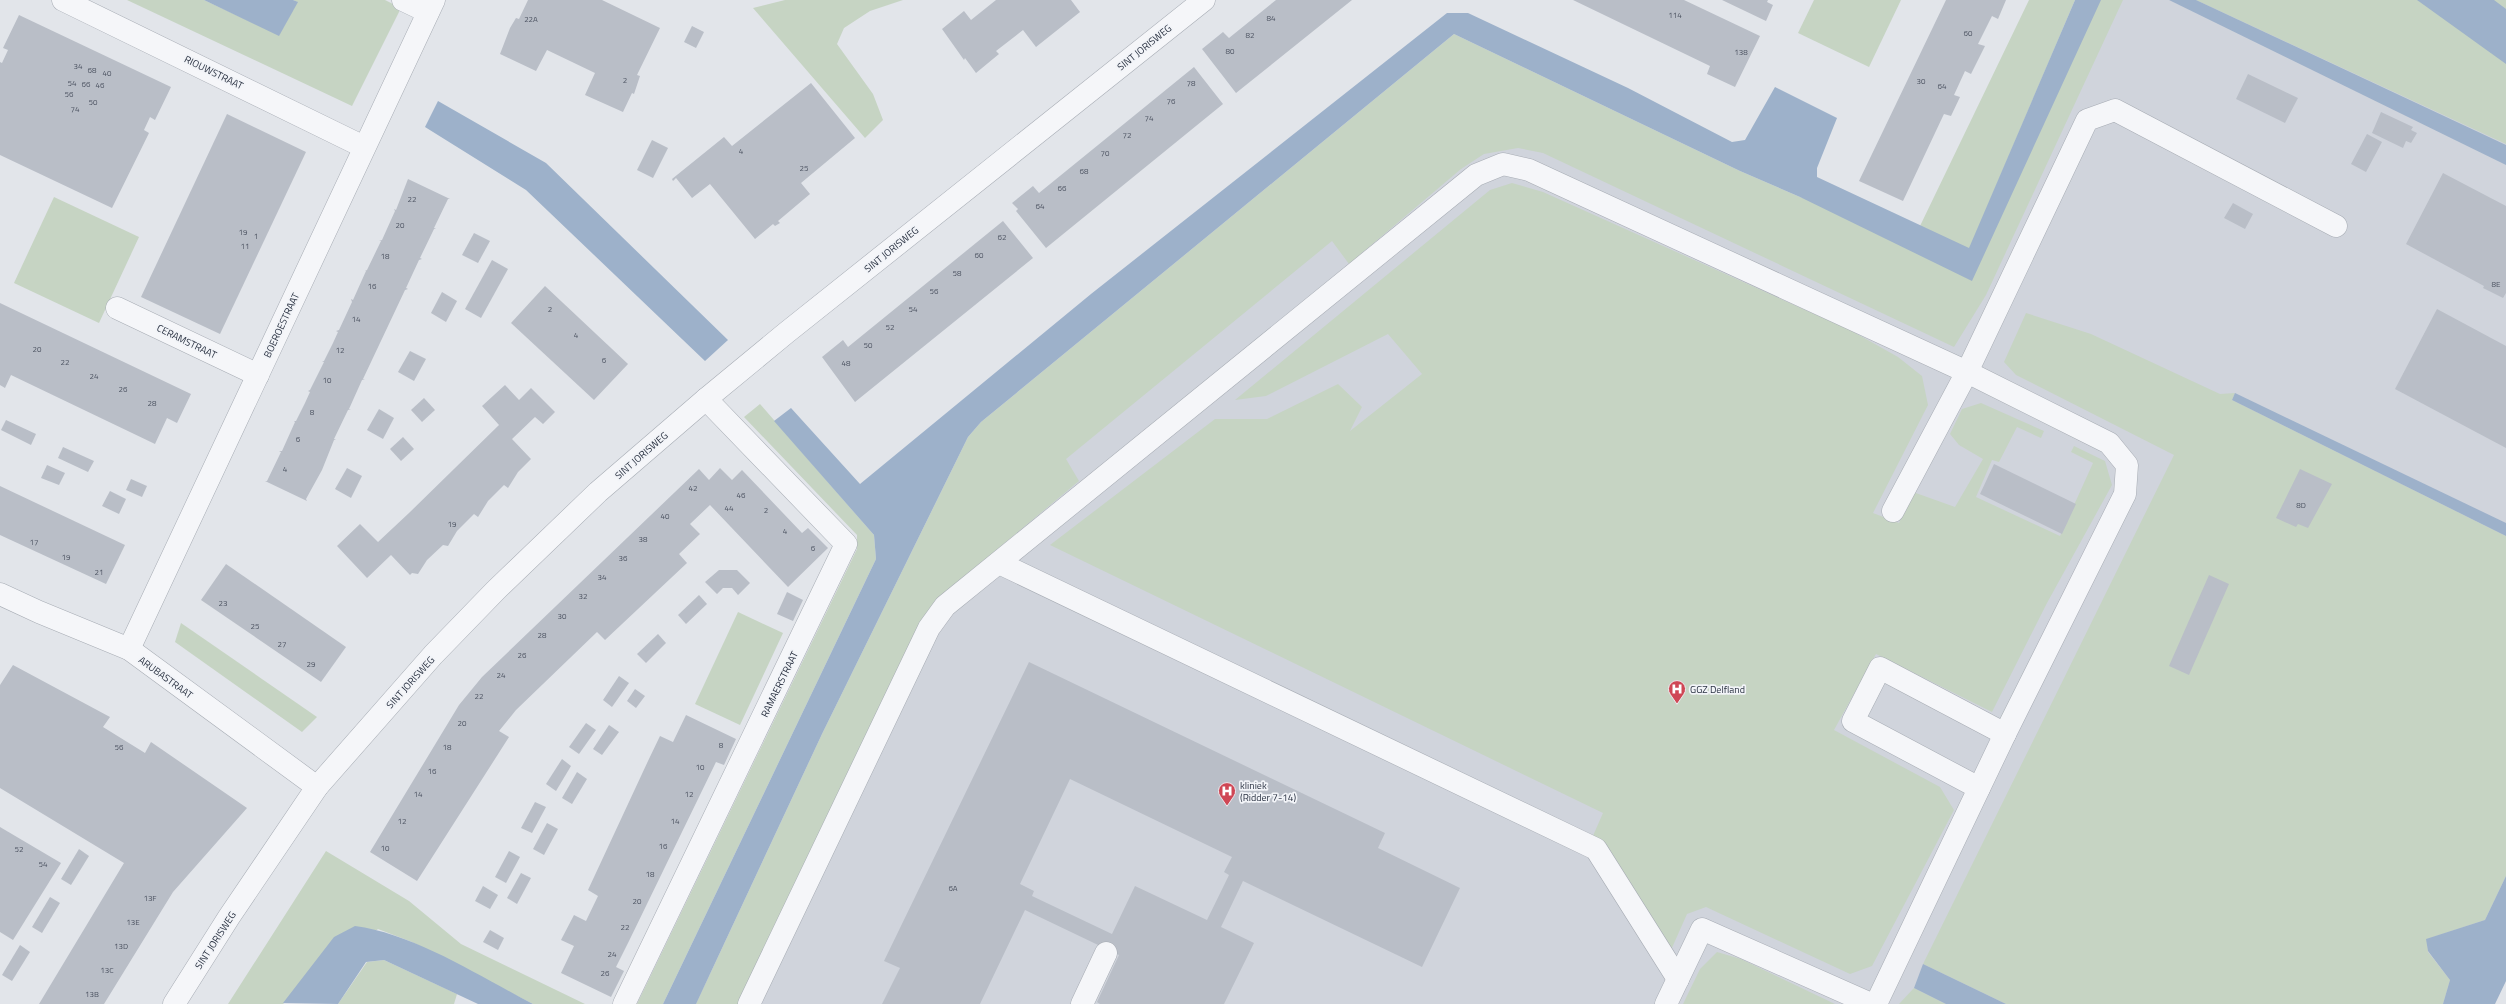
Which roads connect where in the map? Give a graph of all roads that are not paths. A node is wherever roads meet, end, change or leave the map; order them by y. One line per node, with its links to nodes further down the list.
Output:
1 (63, 0): 5 (street, RIOUWSTRAAT)
2 (403, 0): 4 (street)
3 (1204, 0): 10 (street, SINT JORISWEG)
4 (431, 6): 5 (street, BOEROESTRAAT)
5 (364, 147): 9 (street, BOEROESTRAAT)
6 (2336, 226): 8 (street)
7 (116, 308): 9 (street, CERAMSTRAAT)
8 (1967, 372): 11 (street); 12 (street); 15 (street)
9 (258, 375): 14 (street, BOEROESTRAAT)
10 (706, 399): 16 (street, SINT JORISWEG); 21 (street, RAMAERSTRAAT)
11 (1893, 510)
12 (999, 563): 19 (street); 22 (street)
13 (0, 594): 14 (street, ARUBASTRAAT)
14 (129, 649): 16 (street, ARUBASTRAAT)
15 (2005, 734): 17 (street); 17 (street)
16 (317, 787): 20 (street, SINT JORISWEG)
17 (1979, 788): 26 (street)
18 (1106, 953): 23 (street)
19 (1678, 979): 24 (street); 25 (street)
20 (174, 1004)
21 (624, 1004)
22 (749, 1004)
23 (1082, 1004)
24 (1666, 1004)
25 (1871, 1004)
26 (1876, 1004)

